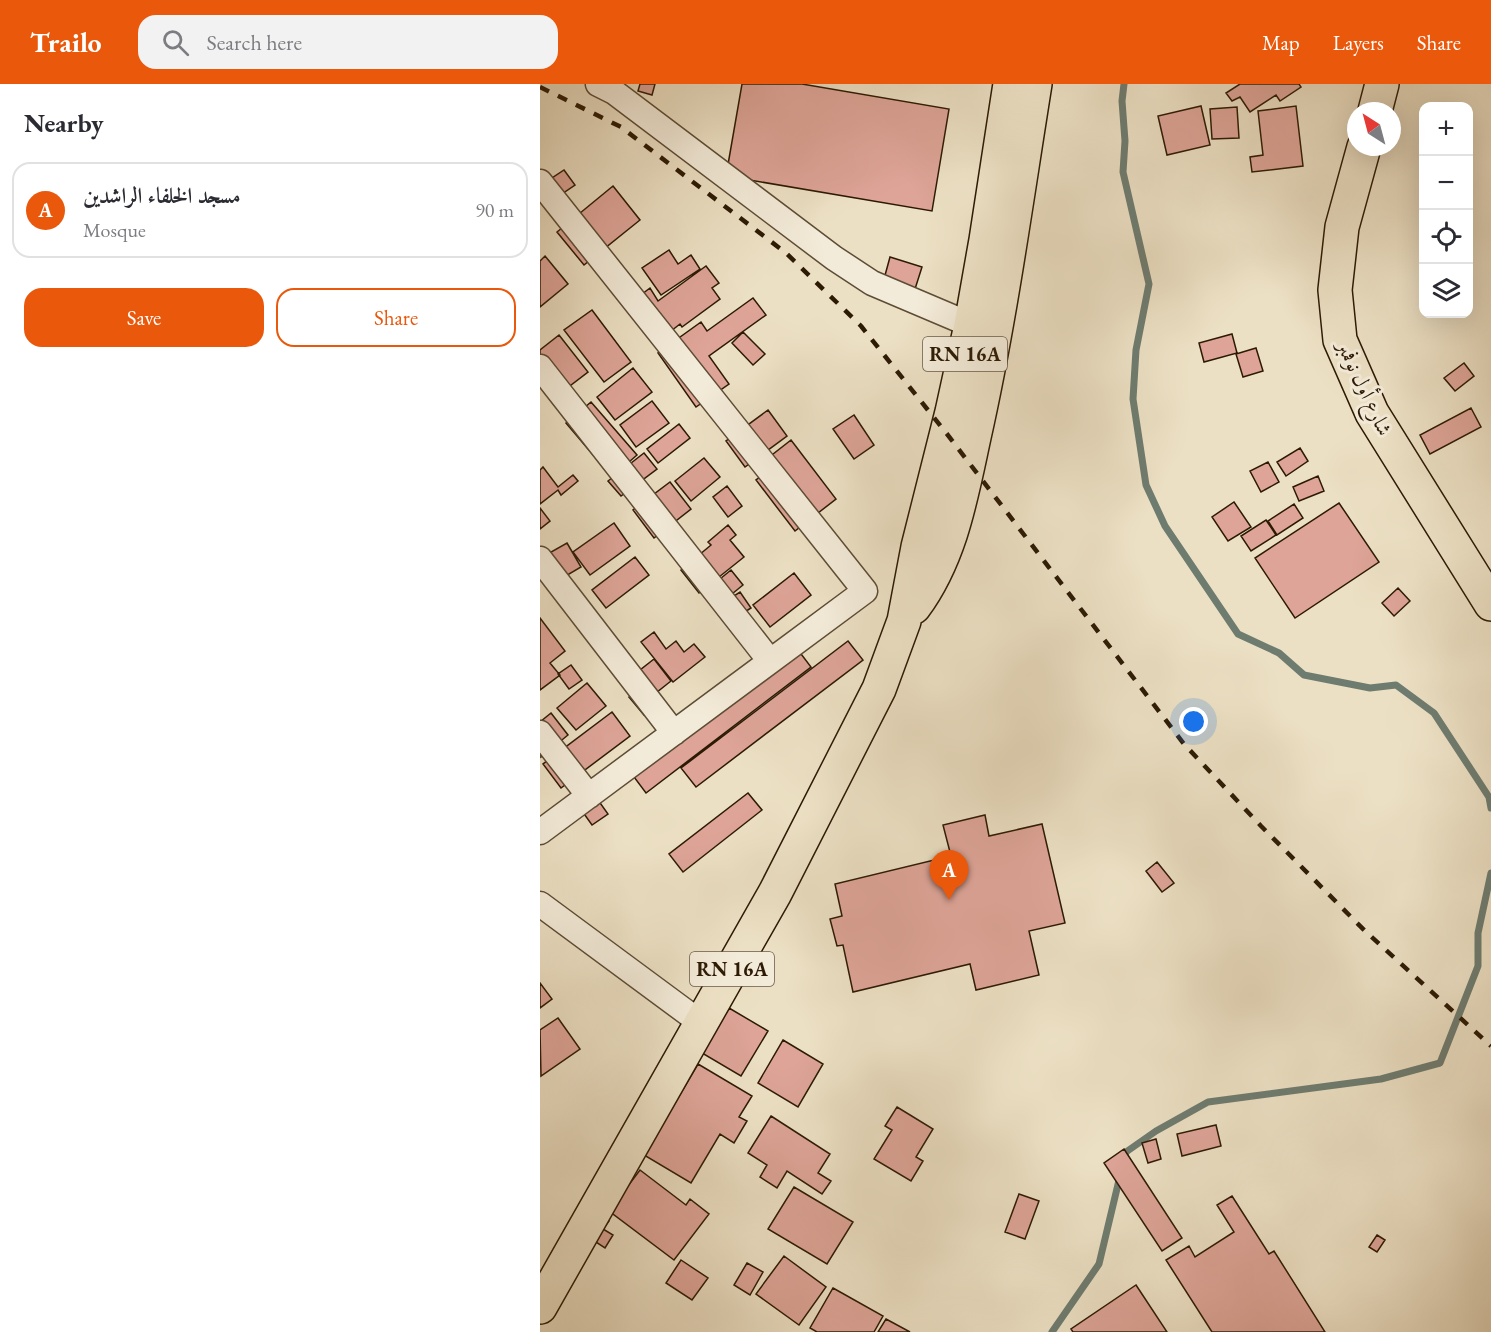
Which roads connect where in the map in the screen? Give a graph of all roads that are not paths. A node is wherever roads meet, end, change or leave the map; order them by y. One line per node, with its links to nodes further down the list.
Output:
1 (598, 84): 8 (street)
2 (1010, 84): 8 (main road, RN 16A)
3 (1035, 84): 12 (main road)
4 (1382, 84): 5 (main road)
5 (1377, 102)
6 (1362, 156): 11 (main road, شارع أول نوفمبر)
7 (540, 182): 13 (street)
8 (971, 325): 12 (main road, RN 16A)
9 (540, 367): 13 (street)
10 (540, 559): 15 (street)
11 (1491, 604)
12 (904, 621): 19 (main road, RN 16A)
13 (770, 662): 15 (street)
14 (540, 733): 16 (street)
15 (674, 733): 16 (street)
16 (589, 796): 17 (street)
17 (540, 832)
18 (540, 904): 19 (street)
19 (701, 1023): 20 (main road, RN 16A)
20 (540, 1307)

